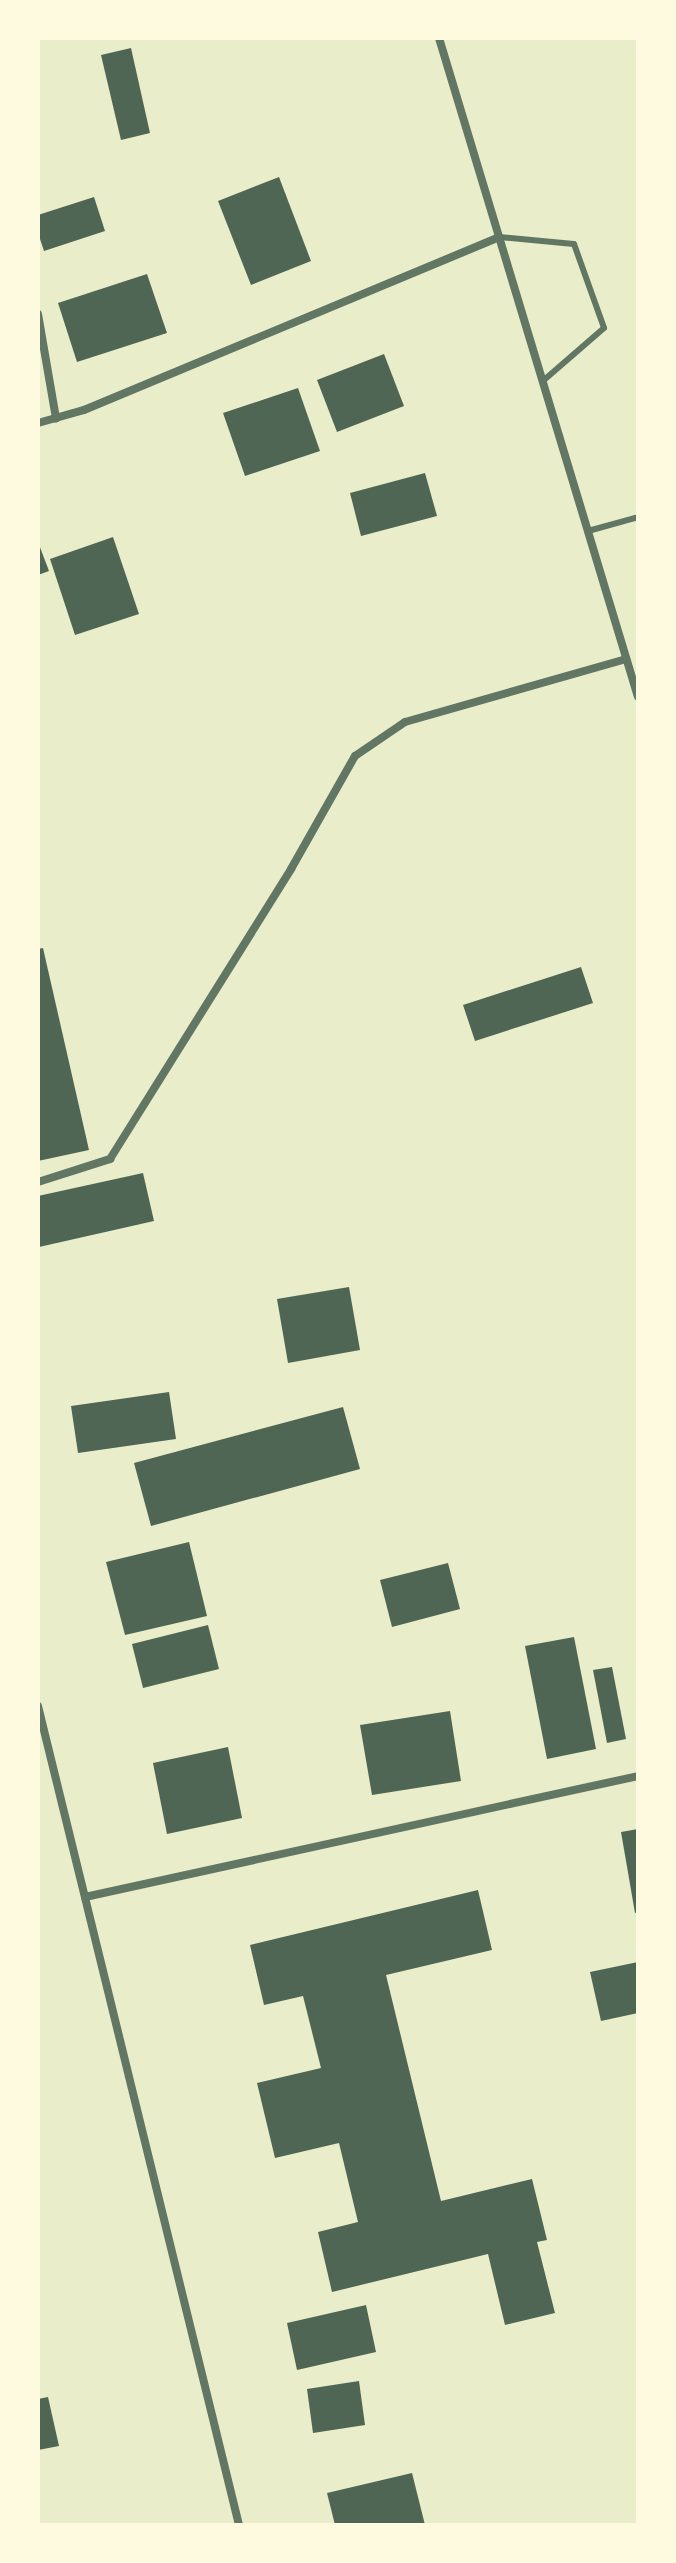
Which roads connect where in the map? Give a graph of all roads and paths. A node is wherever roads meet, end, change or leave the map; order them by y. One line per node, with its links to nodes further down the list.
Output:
1 (439, 38): 2 (street)
2 (499, 237): 4 (street); 4 (lane); 5 (street)
3 (38, 314): 5 (street)
4 (544, 380): 8 (street)
5 (56, 418): 6 (street)
6 (38, 423)
7 (638, 517): 8 (lane)
8 (588, 531): 9 (street)
9 (626, 659): 10 (street); 11 (street)
10 (638, 697)
11 (38, 1182)
12 (38, 1706): 14 (street)
13 (638, 1776): 14 (street)
14 (85, 1897): 15 (street)
15 (239, 2525)

